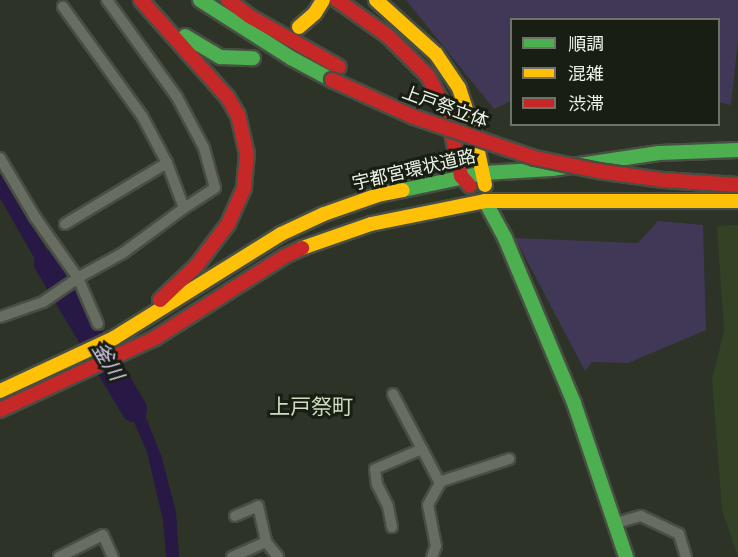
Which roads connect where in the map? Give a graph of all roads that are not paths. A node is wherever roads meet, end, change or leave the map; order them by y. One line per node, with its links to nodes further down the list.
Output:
1 (107, 0): 20 (street)
2 (142, 0): 10 (main road); 25 (main road)
3 (200, 0): 17 (main road, 上戸祭立体, bridge)
4 (228, 0): 14 (main road, 上戸祭立体)
5 (323, 0): 9 (main road)
6 (337, 0): 16 (main road)
7 (376, 0): 15 (main road)
8 (63, 7): 13 (street)
9 (299, 27)
10 (253, 58)
11 (738, 150): 15 (main road, 宇都宮環状道路)
12 (0, 158): 22 (street)
13 (167, 163): 20 (street); 21 (street)
14 (738, 172)
15 (484, 173): 16 (main road, 宇都宮環状道路); 18 (main road)
16 (461, 177): 18 (main road); 25 (main road, 宇都宮環状道路)
17 (738, 185)
18 (485, 201): 19 (main road); 28 (main road); 33 (main road)
19 (738, 201)
20 (184, 208): 22 (street)
21 (65, 224)
22 (78, 278): 23 (street); 24 (street)
23 (0, 317)
24 (98, 324)
25 (114, 338): 26 (main road, 宇都宮環状道路)
26 (0, 391)
27 (393, 394): 29 (street)
28 (0, 410)
29 (422, 449): 31 (street); 34 (street)
30 (509, 459): 31 (street)
31 (439, 482): 40 (street)
32 (235, 516): 35 (street)
33 (616, 523): 41 (main road); 42 (street)
34 (392, 527)
35 (266, 542): 38 (street); 39 (street)
36 (59, 557): 37 (street)
37 (112, 557)
38 (232, 557)
39 (278, 557)
40 (432, 557)
41 (627, 557)
42 (687, 557)

